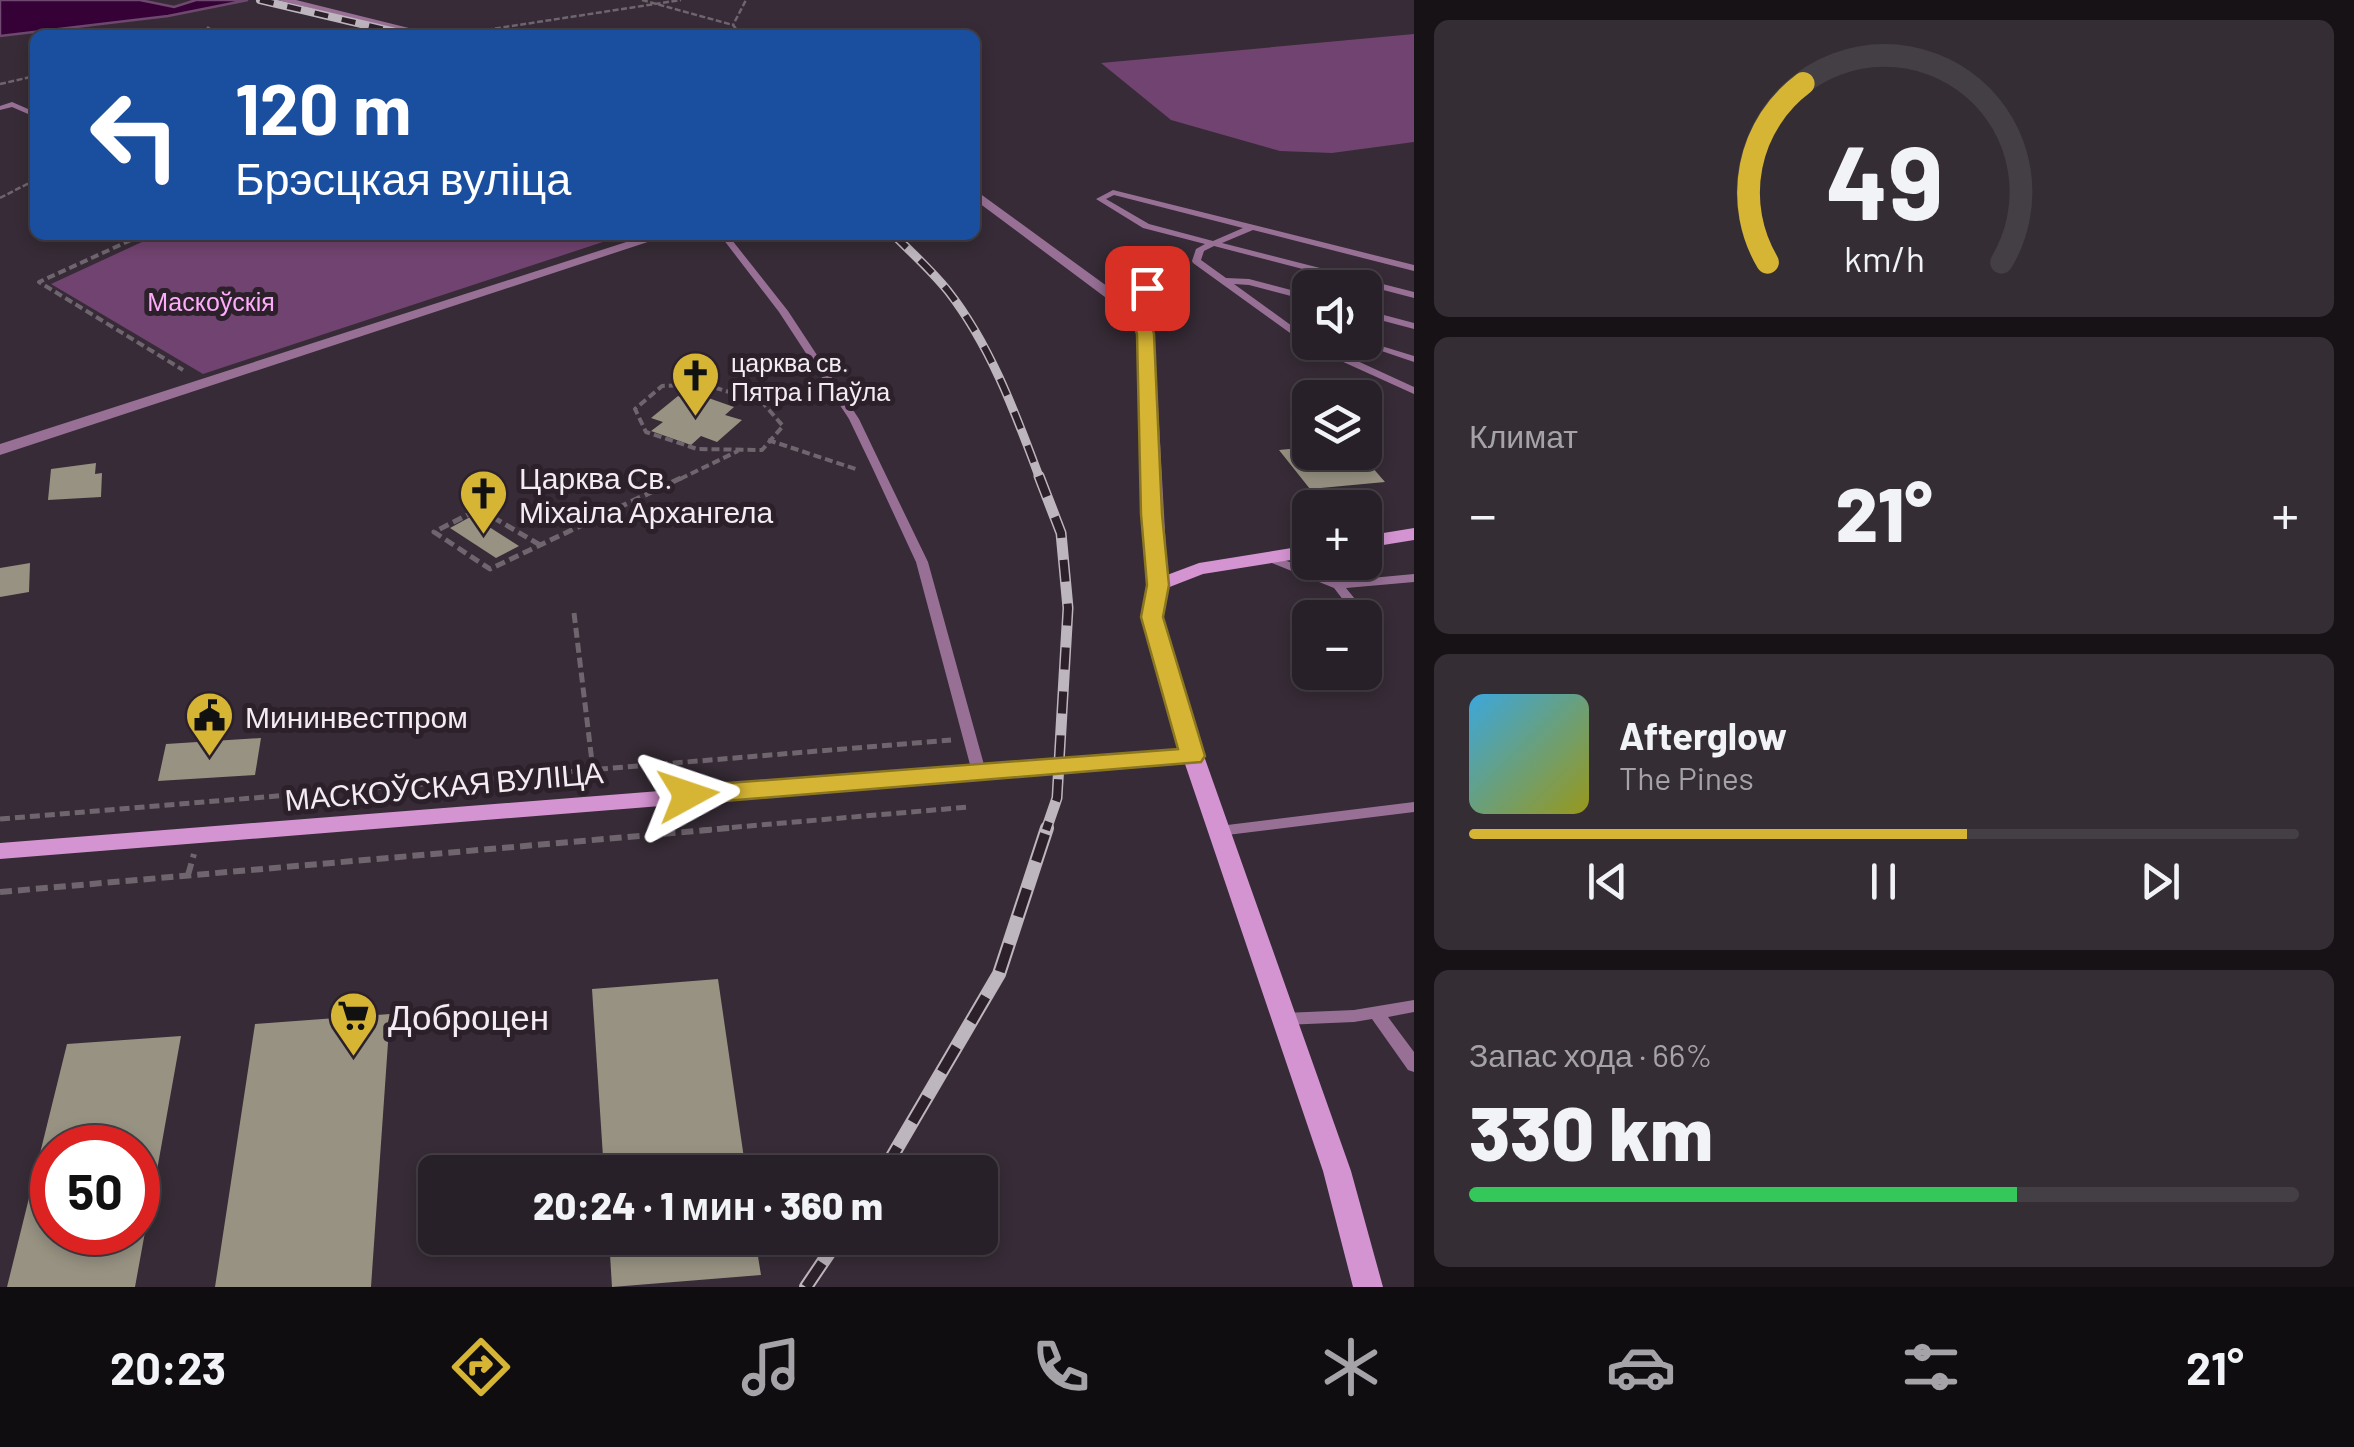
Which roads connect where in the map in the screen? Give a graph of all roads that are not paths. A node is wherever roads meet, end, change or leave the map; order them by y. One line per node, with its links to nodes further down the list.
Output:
1 (283, 0): 2 (street)
2 (411, 30)
3 (0, 108): 4 (lane)
4 (30, 113)
5 (980, 198): 15 (street)
6 (1252, 227): 9 (lane); 9 (lane); 11 (lane)
7 (647, 240): 22 (street)
8 (727, 240): 32 (lane)
9 (1217, 244): 12 (lane); 14 (lane)
10 (1154, 260): 15 (lane)
11 (1414, 268)
12 (1225, 281): 13 (lane); 18 (lane)
13 (1292, 293)
14 (1414, 295)
15 (1140, 316): 28 (street)
16 (1382, 318): 17 (lane)
17 (1414, 326)
18 (1290, 329): 21 (lane)
19 (1382, 349): 20 (lane)
20 (1414, 358)
21 (1414, 392)
22 (0, 450)
23 (1414, 534): 24 (main road)
24 (1382, 539)
25 (1292, 553): 26 (main road)
26 (1266, 558): 28 (main road); 29 (lane)
27 (1414, 578): 29 (lane)
28 (1158, 585): 31 (main road)
29 (1338, 585): 30 (lane)
30 (1350, 600)
31 (1192, 756): 32 (main road, МАСКОЎСКАЯ ВУЛІЦА); 34 (main road)
32 (979, 772): 35 (main road, МАСКОЎСКАЯ ВУЛІЦА)
33 (1414, 807): 34 (lane)
34 (1219, 832): 38 (main road)
35 (0, 851)
36 (1414, 1006): 37 (lane)
37 (1376, 1012): 38 (lane); 39 (lane)
38 (1284, 1019): 40 (main road)
39 (1414, 1065)
40 (1368, 1287)

